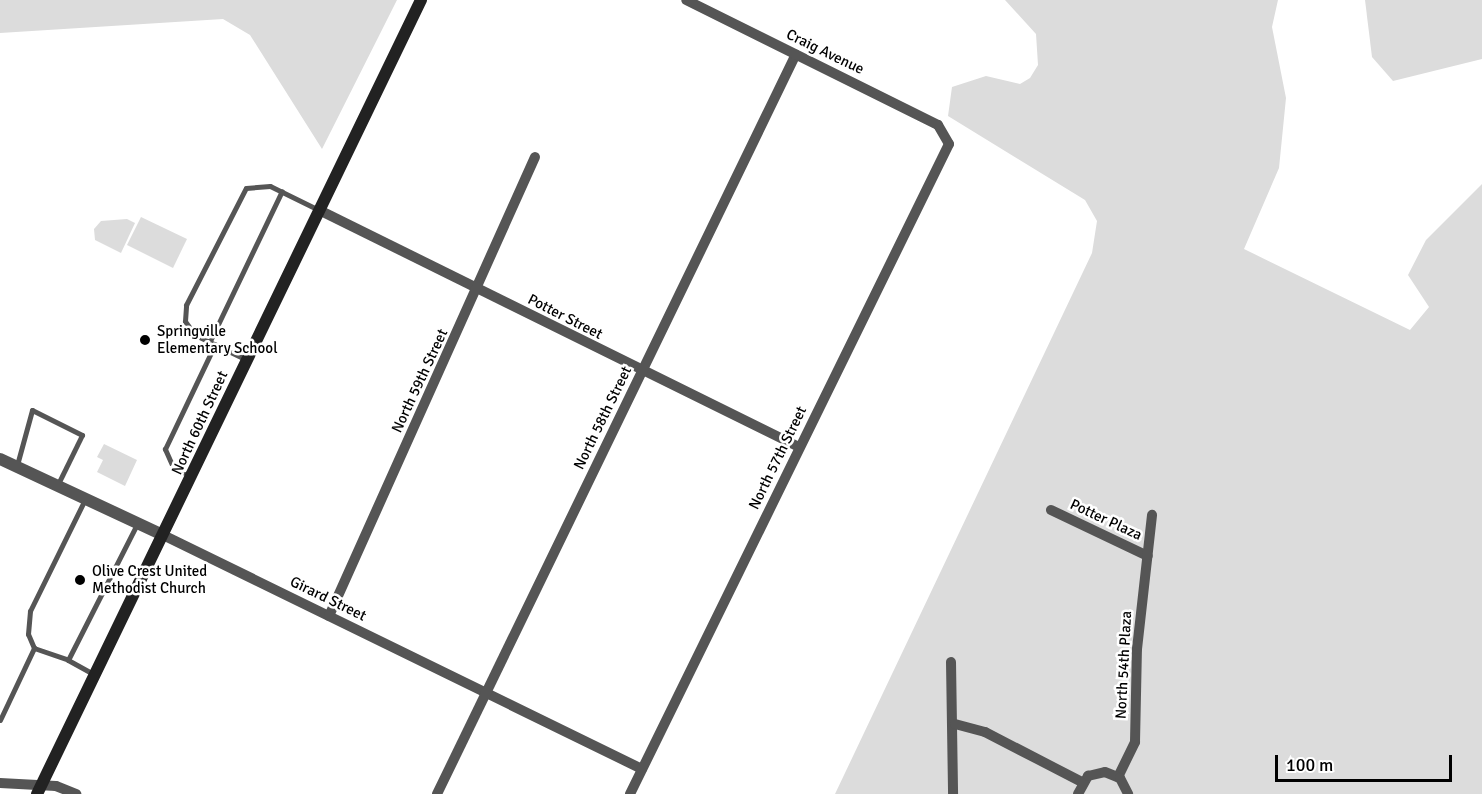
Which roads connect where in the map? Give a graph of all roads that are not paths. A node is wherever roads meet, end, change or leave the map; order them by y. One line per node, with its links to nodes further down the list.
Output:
1 (421, 0): 7 (main road, North 60th Street)
2 (686, 0): 3 (street, Craig Avenue)
3 (796, 54): 4 (street, Craig Avenue); 11 (street, North 58th Street)
4 (947, 135): 12 (street, North 57th Street)
5 (535, 157): 8 (street, North 59th Street)
6 (282, 191): 7 (lane); 9 (lane); 9 (lane)
7 (319, 210): 8 (street, Potter Street); 10 (main road, North 60th Street)
8 (478, 290): 11 (street, Potter Street); 23 (street, North 59th Street)
9 (212, 342): 10 (lane); 15 (lane)
10 (247, 360): 15 (main road, North 60th Street)
11 (642, 371): 12 (street, Potter Street); 28 (street, North 58th Street)
12 (799, 447): 31 (street, North 57th Street)
13 (0, 459): 14 (street, Girard Street)
14 (17, 467): 16 (street, Girard Street); 16 (lane)
15 (192, 476): 21 (main road, North 60th Street)
16 (57, 486): 17 (street, Girard Street)
17 (85, 499): 20 (street, Girard Street); 24 (lane)
18 (1051, 510): 22 (street, Potter Plaza)
19 (1152, 515): 22 (street, North 54th Plaza)
20 (138, 523): 21 (street, Girard Street); 25 (lane)
21 (163, 535): 23 (street, Girard Street); 27 (main road, North 60th Street)
22 (1148, 556): 32 (street, North 54th Plaza)
23 (329, 616): 28 (street, Girard Street)
24 (34, 648): 25 (lane); 29 (lane)
25 (68, 660): 27 (lane)
26 (951, 662): 30 (street)
27 (95, 675): 35 (main road, North 60th Street)
28 (486, 693): 31 (street, Girard Street); 37 (street, North 58th Street)
29 (0, 720)
30 (955, 724): 34 (street); 39 (street)
31 (642, 769): 38 (street, North 57th Street)
32 (1118, 777): 34 (street); 41 (street)
33 (0, 783): 35 (street)
34 (1082, 783): 40 (street)
35 (39, 789): 36 (street)
36 (76, 794)
37 (436, 794)
38 (630, 794)
39 (953, 794)
40 (1078, 794)
41 (1128, 794)

